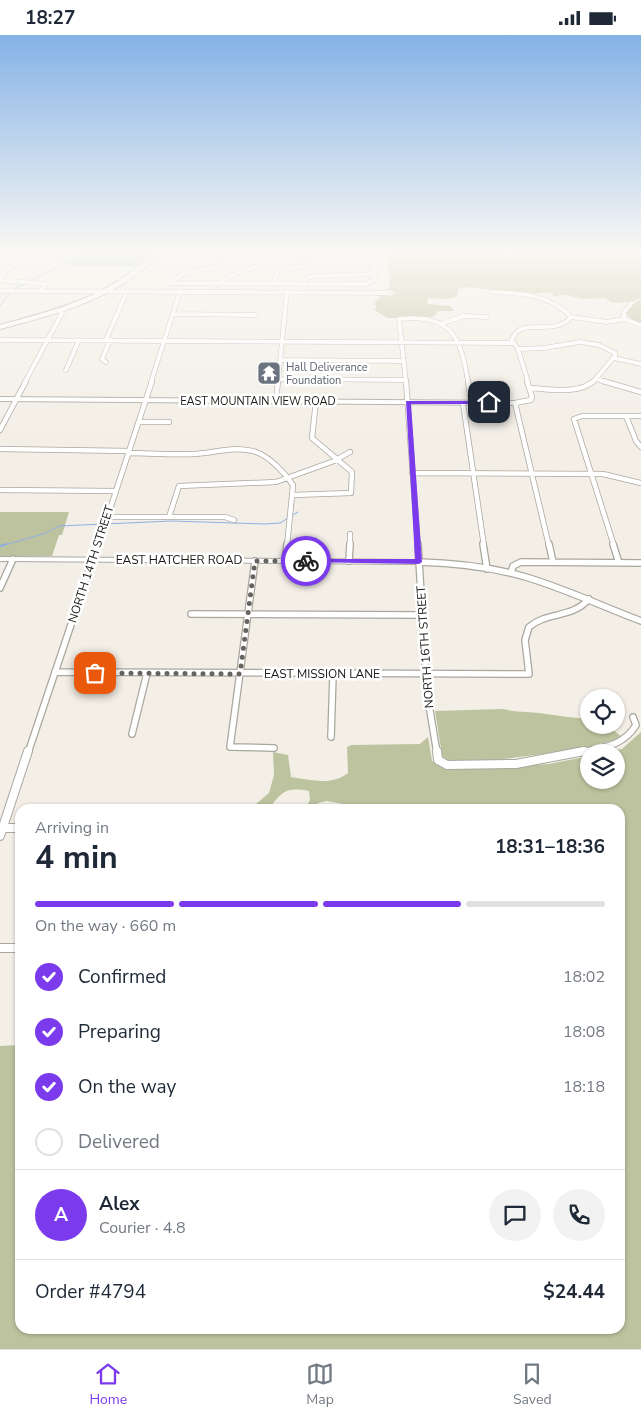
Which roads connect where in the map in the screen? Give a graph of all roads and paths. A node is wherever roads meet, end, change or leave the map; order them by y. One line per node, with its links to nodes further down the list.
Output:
1 (43, 314): 14 (main road)
2 (61, 314): 16 (street)
3 (118, 314): 18 (street)
4 (285, 314): 20 (street)
5 (569, 314): 10 (street)
6 (624, 314): 11 (street)
7 (173, 315): 8 (street); 19 (street, NORTH 14TH STREET)
8 (256, 315)
9 (488, 317): 12 (street)
10 (571, 317): 11 (street); 23 (street)
11 (624, 319): 13 (street)
12 (440, 324): 21 (street, NORTH 16TH STREET); 22 (street)
13 (641, 325)
14 (0, 327)
15 (0, 340): 16 (street)
16 (47, 340): 17 (street); 36 (street)
17 (79, 340): 18 (street); 29 (street)
18 (108, 340): 19 (street); 27 (street)
19 (165, 341): 20 (street); 37 (street, NORTH 14TH STREET)
20 (283, 341): 21 (street); 25 (street)
21 (401, 342): 22 (street); 26 (street, NORTH 16TH STREET)
22 (459, 342): 23 (street); 42 (street)
23 (515, 345): 24 (street); 33 (street)
24 (614, 358): 28 (street); 31 (street)
25 (281, 360): 26 (street); 30 (street)
26 (403, 361): 32 (street, NORTH 16TH STREET)
27 (106, 362)
28 (641, 364)
29 (66, 370)
30 (279, 379): 32 (street); 38 (street)
31 (596, 379): 33 (street); 34 (street)
32 (405, 380): 40 (street, NORTH 16TH STREET)
33 (530, 388): 43 (street)
34 (641, 392)
35 (0, 399): 36 (street, EAST MOUNTAIN VIEW ROAD)
36 (17, 399): 37 (street, EAST MOUNTAIN VIEW ROAD); 48 (street)
37 (146, 400): 38 (street, EAST MOUNTAIN VIEW ROAD); 46 (street, NORTH 14TH STREET)
38 (276, 401): 39 (street, EAST MOUNTAIN VIEW ROAD)
39 (316, 401): 40 (street, EAST MOUNTAIN VIEW ROAD); 53 (street)
40 (408, 402): 41 (street, EAST MOUNTAIN VIEW ROAD); 54 (street, NORTH 16TH STREET)
41 (463, 403): 42 (street, EAST MOUNTAIN VIEW ROAD); 55 (street)
42 (471, 403): 43 (street, EAST MOUNTAIN VIEW ROAD)
43 (516, 403): 56 (street)
44 (626, 416): 45 (street); 49 (street); 57 (street)
45 (641, 416)
46 (139, 422): 47 (street); 51 (street, NORTH 14TH STREET)
47 (169, 422)
48 (0, 430)
49 (641, 447)
50 (0, 449): 51 (street)
51 (129, 452): 58 (street); 61 (street, NORTH 14TH STREET)
52 (350, 452): 53 (street)
53 (337, 459): 58 (street); 62 (street)
54 (412, 473): 55 (street); 73 (street, NORTH 16TH STREET)
55 (473, 473): 56 (street); 77 (street)
56 (532, 473): 57 (street); 74 (street)
57 (591, 474): 59 (street); 75 (street)
58 (288, 478): 62 (street); 64 (street)
59 (641, 483)
60 (0, 490): 61 (street)
61 (116, 491): 63 (street, NORTH 14TH STREET)
62 (292, 495): 71 (street)
63 (107, 517): 64 (street); 69 (street, NORTH 14TH STREET)
64 (170, 517): 65 (street)
65 (234, 520)
66 (350, 534): 72 (street)
67 (0, 559): 68 (street, EAST HATCHER ROAD)
68 (13, 559): 69 (street, EAST HATCHER ROAD); 79 (street)
69 (92, 559): 70 (street, EAST HATCHER ROAD); 85 (street, NORTH 14TH STREET)
70 (255, 561): 71 (street, EAST HATCHER ROAD); 82 (street)
71 (285, 561): 72 (street, EAST HATCHER ROAD)
72 (349, 561): 73 (street, EAST HATCHER ROAD)
73 (419, 562): 77 (street); 83 (street, NORTH 16TH STREET)
74 (554, 562): 75 (street); 78 (street)
75 (619, 563): 76 (street)
76 (641, 563)
77 (487, 569): 78 (street)
78 (511, 573): 80 (street)
79 (0, 588)
80 (589, 599): 84 (street); 89 (street, EAST MISSION LANE)
81 (191, 613): 82 (street)
82 (248, 614): 83 (street); 87 (street)
83 (421, 615): 89 (street, NORTH 16TH STREET)
84 (641, 621)
85 (55, 672): 86 (street, EAST MISSION LANE); 94 (street, NORTH 14TH STREET)
86 (147, 673): 87 (street, EAST MISSION LANE); 91 (street)
87 (240, 674): 88 (street, EAST MISSION LANE); 93 (street)
88 (333, 674): 89 (street, EAST MISSION LANE); 92 (street)
89 (426, 675): 90 (street, NORTH 16TH STREET)
90 (633, 717)
91 (132, 735)
92 (331, 737)
93 (274, 748)
94 (1, 828): 95 (street); 96 (street, NORTH 14TH STREET)
95 (15, 828)
96 (0, 836)
97 (0, 948): 98 (street)
98 (15, 949)

